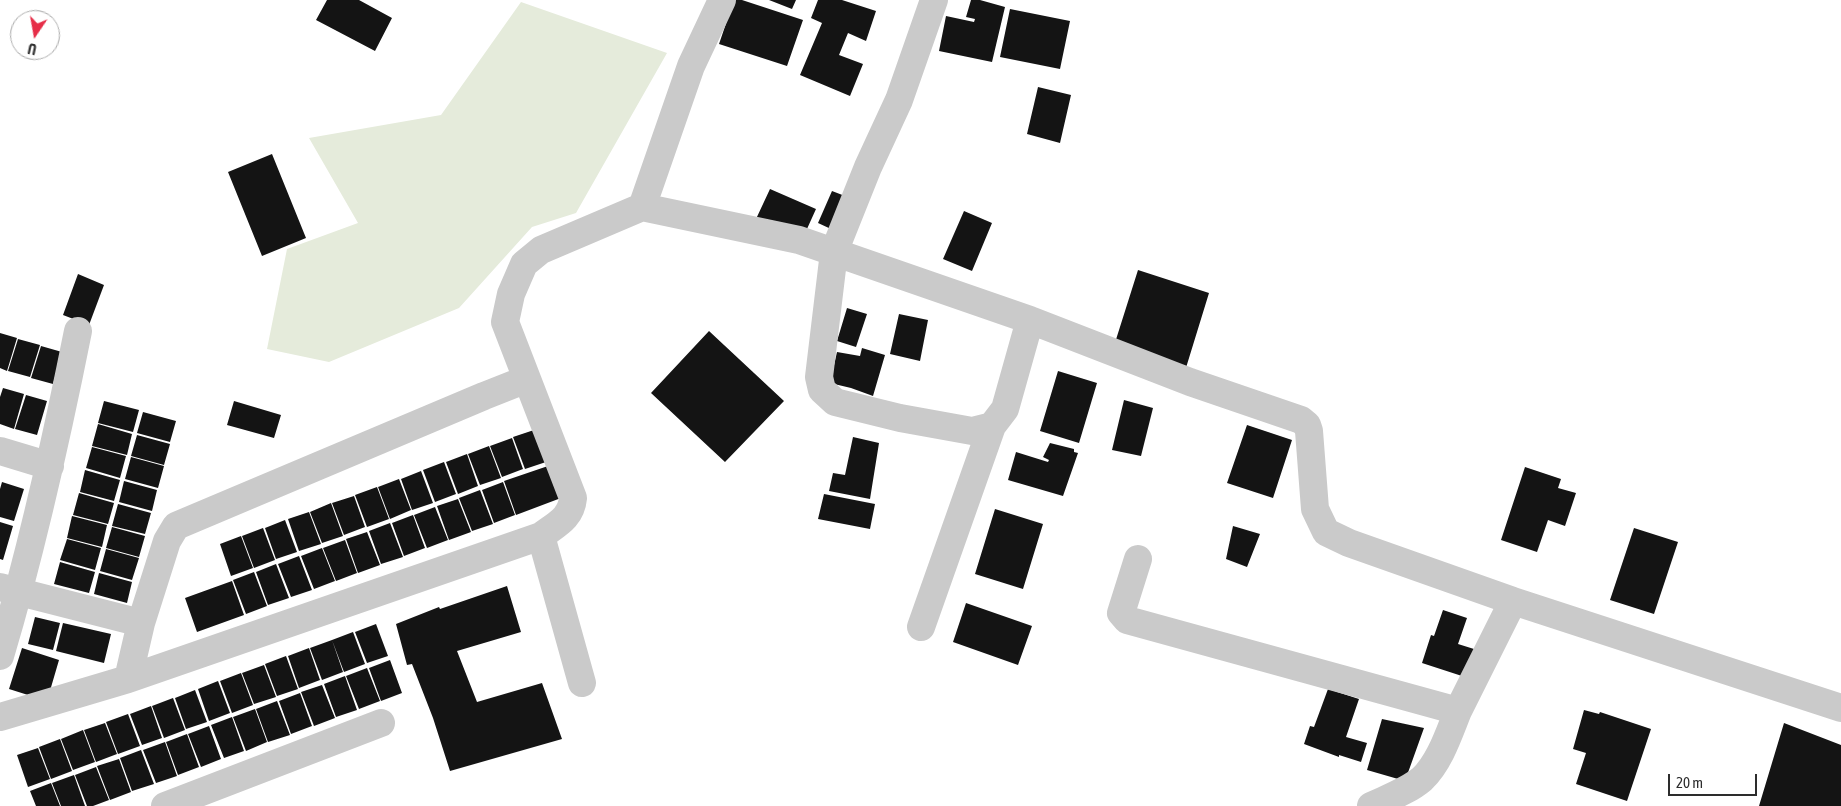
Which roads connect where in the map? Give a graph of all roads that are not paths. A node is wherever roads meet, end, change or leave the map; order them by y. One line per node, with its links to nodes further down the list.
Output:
1 (722, 0): 3 (street)
2 (934, 0): 4 (street)
3 (642, 207): 4 (street); 7 (street)
4 (834, 252): 5 (street); 8 (street)
5 (1030, 320): 8 (street); 14 (street)
6 (78, 331): 10 (street)
7 (527, 379): 11 (street); 15 (street)
8 (992, 426): 16 (street)
9 (0, 451): 10 (street)
10 (50, 466): 13 (street)
11 (541, 536): 18 (street); 19 (street)
12 (1138, 559): 21 (street)
13 (10, 590): 15 (street); 17 (street)
14 (1513, 601): 20 (street); 21 (street)
15 (141, 623): 18 (street)
16 (922, 627)
17 (0, 656)
18 (128, 678): 22 (street)
19 (582, 683)
20 (1841, 708)
21 (1458, 711): 25 (street)
22 (0, 717)
23 (381, 723): 24 (street)
24 (165, 806)
25 (1371, 806)

